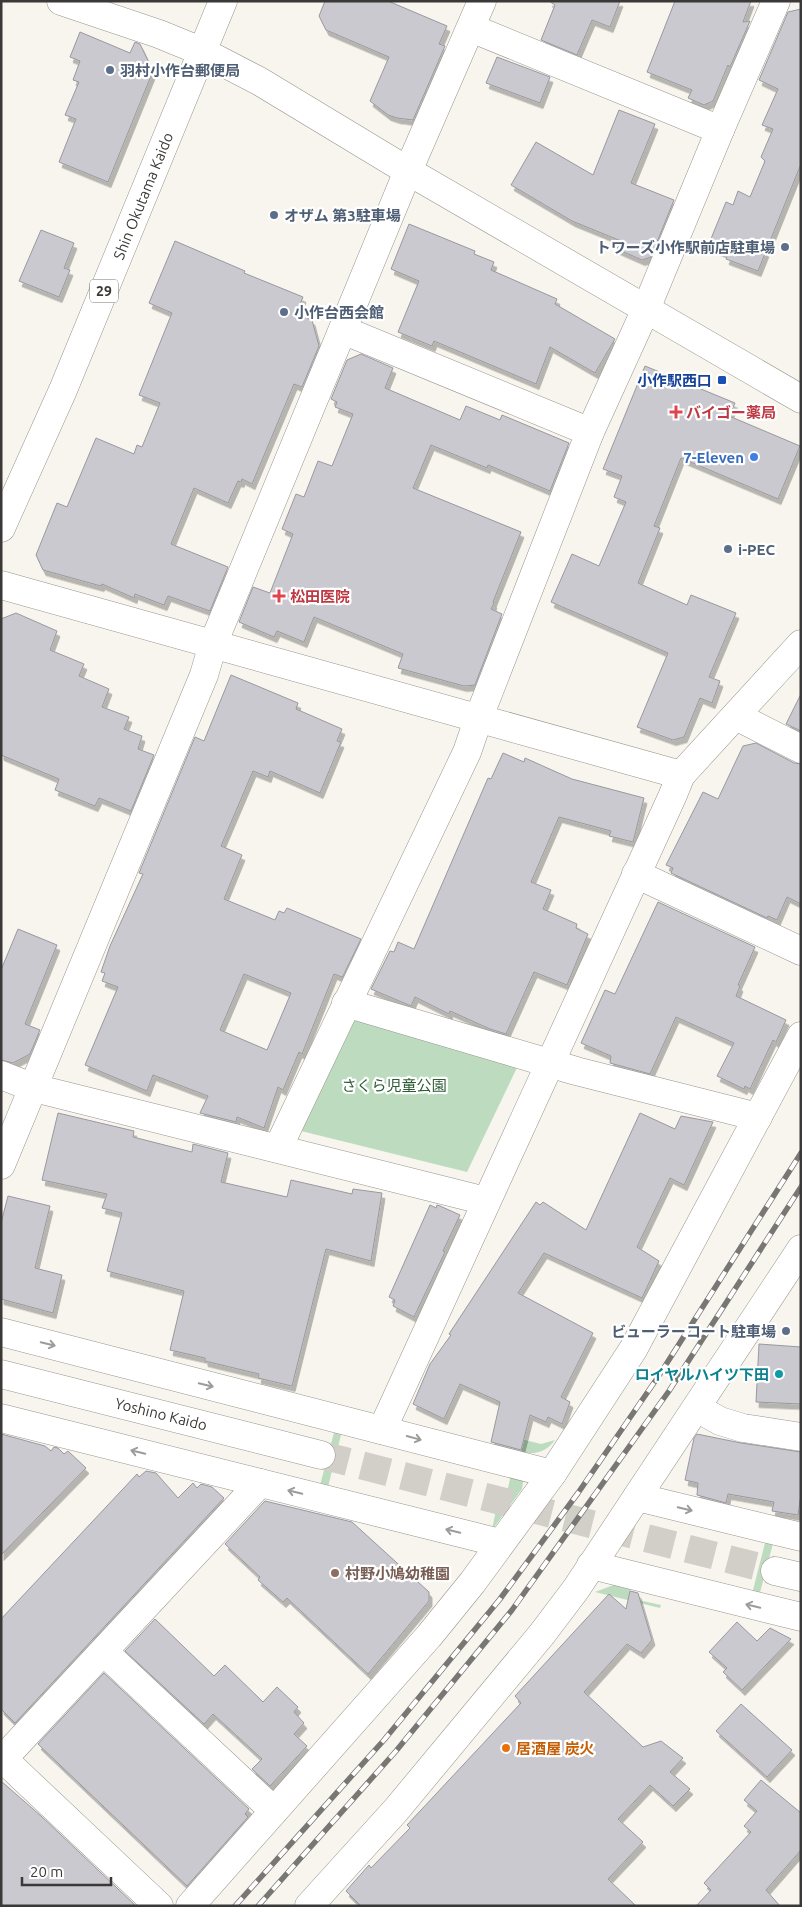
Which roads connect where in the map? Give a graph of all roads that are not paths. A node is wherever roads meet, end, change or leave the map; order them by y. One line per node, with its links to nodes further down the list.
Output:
1 (62, 1): 6 (street)
2 (223, 1): 6 (street, Shin Okutama Kaido / 29)
3 (482, 1): 5 (street)
4 (776, 1): 7 (street)
5 (471, 28): 7 (street); 8 (street)
6 (203, 52): 8 (street); 13 (street, Shin Okutama Kaido / 29)
7 (720, 130): 9 (street)
8 (408, 171): 9 (street); 10 (street)
9 (646, 310): 11 (street); 12 (street)
10 (343, 330): 12 (street); 15 (street)
11 (801, 399)
12 (590, 432): 18 (street)
13 (1, 528)
14 (1, 584): 15 (street)
15 (213, 644): 18 (street); 27 (street)
16 (801, 644): 17 (street)
17 (736, 716): 19 (street); 20 (street)
18 (479, 717): 20 (street); 23 (street)
19 (801, 749)
20 (681, 775): 21 (street)
21 (636, 874): 22 (street); 25 (street)
22 (801, 952)
23 (346, 1004): 25 (street); 29 (street)
24 (801, 1036): 28 (street)
25 (550, 1063): 28 (street); 31 (street)
26 (1, 1076): 27 (street)
27 (34, 1088): 29 (street); 30 (street)
28 (758, 1117): 40 (street)
29 (278, 1148): 31 (street)
30 (1, 1165)
31 (486, 1201): 37 (street)
32 (801, 1249): 35 (street)
33 (1, 1332): 37 (street, one-way to 37)
34 (1, 1374): 39 (street, Yoshino Kaido)
35 (697, 1408): 38 (street); 42 (street)
36 (1, 1418): 41 (street, one-way to 36)
37 (382, 1430): 40 (street, one-way to 40)
38 (801, 1437)
39 (321, 1455)
40 (552, 1474): 44 (street)
41 (260, 1483): 44 (street, one-way to 41); 47 (street)
42 (637, 1497): 43 (street, one-way to 43); 45 (street)
43 (801, 1537)
44 (500, 1543): 49 (street)
45 (592, 1566): 46 (street, one-way to 45); 52 (street)
46 (801, 1618)
47 (104, 1652): 48 (street); 49 (street)
48 (2, 1759): 50 (street)
49 (274, 1811): 51 (street)
50 (159, 1906)
51 (190, 1906)
52 (308, 1906)

